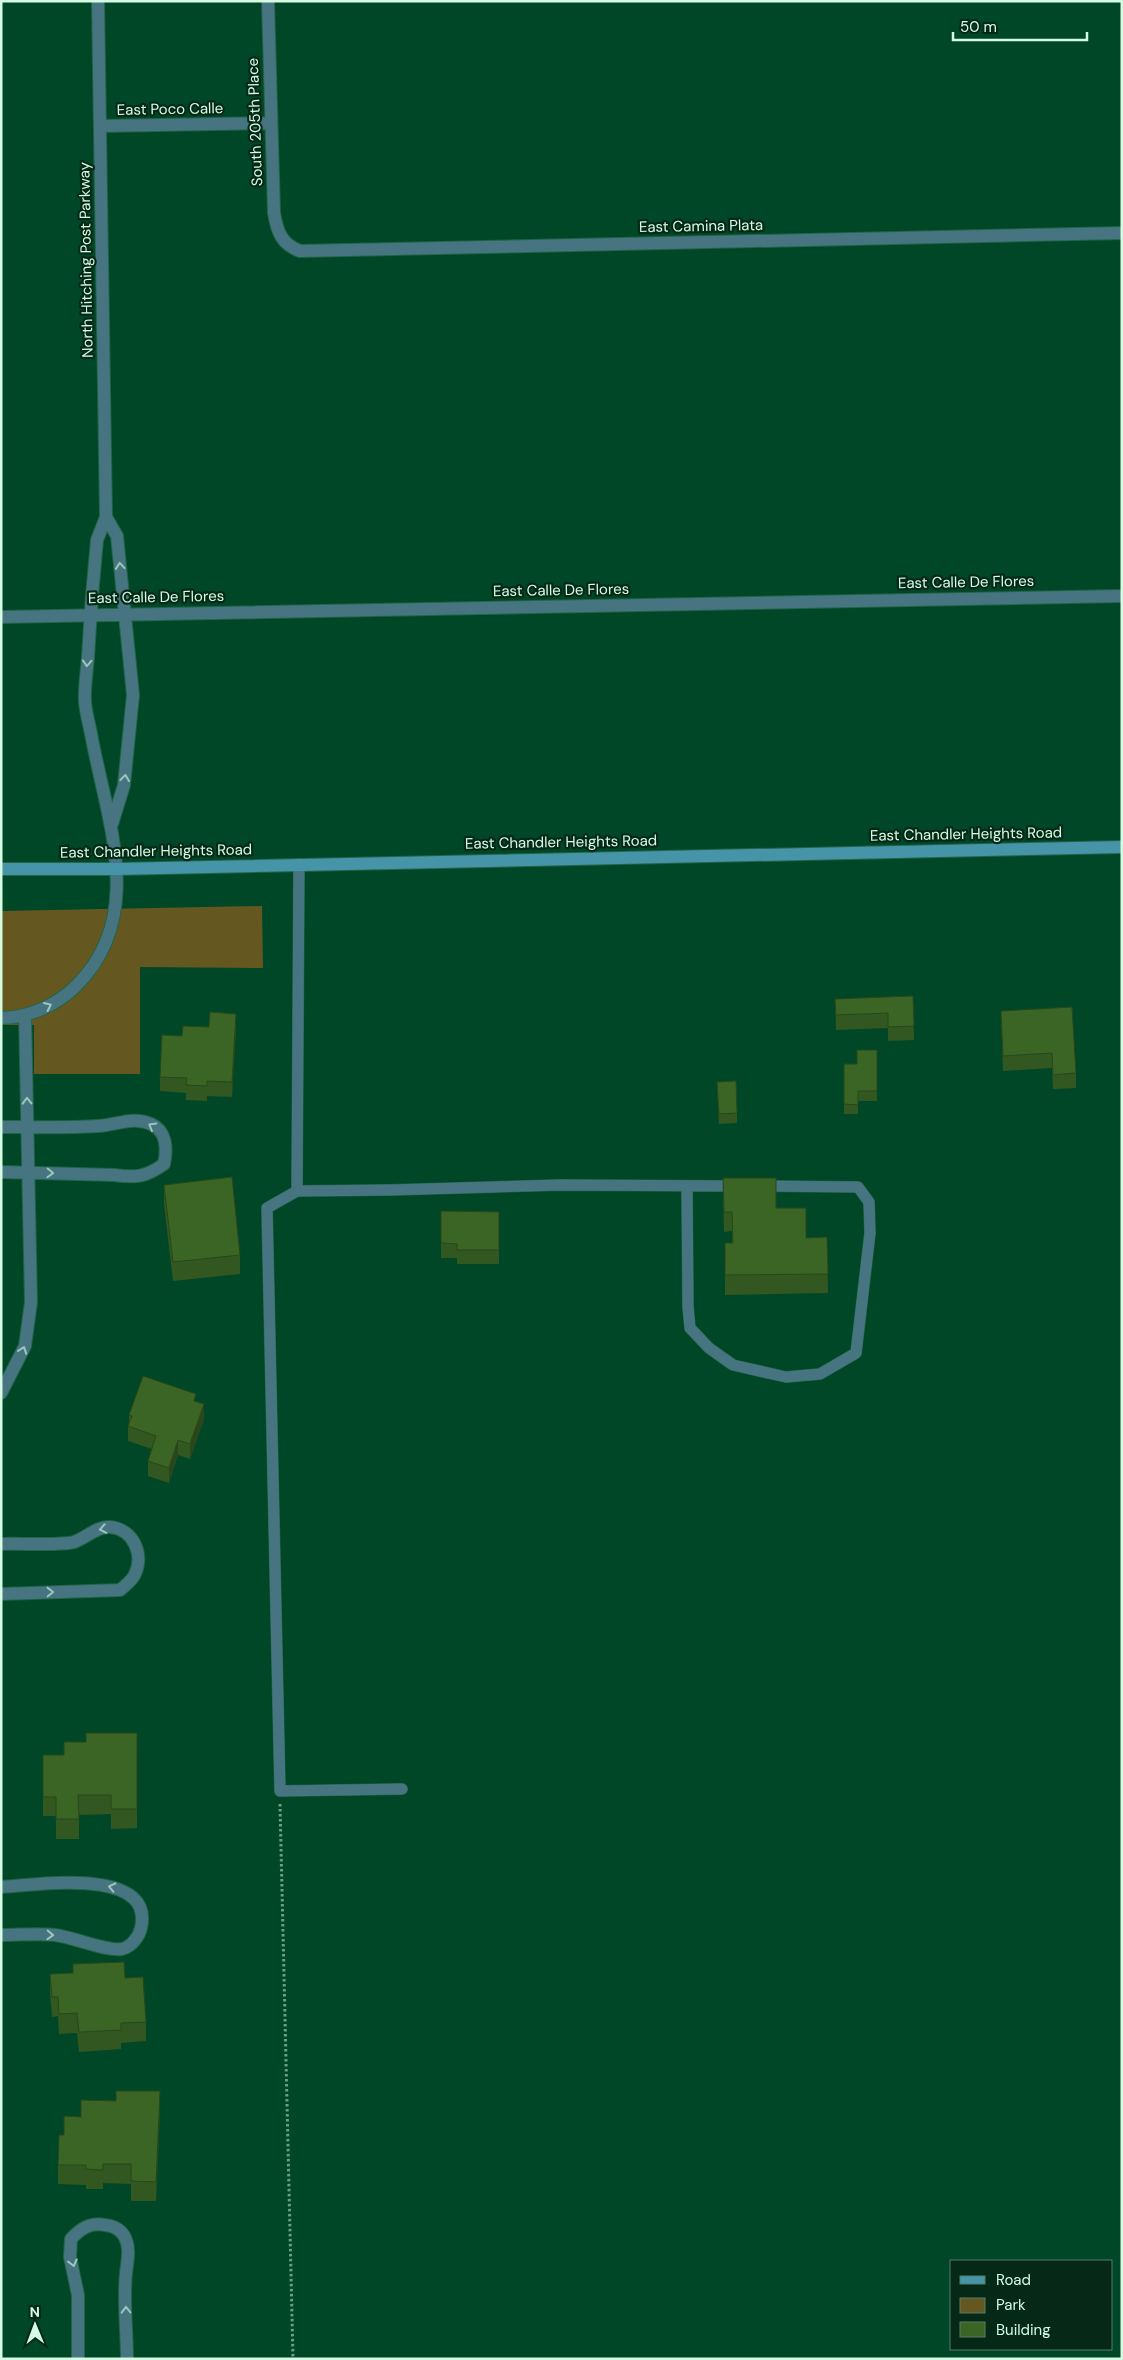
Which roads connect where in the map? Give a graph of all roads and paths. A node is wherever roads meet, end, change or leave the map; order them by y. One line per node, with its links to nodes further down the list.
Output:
1 (98, 1): 4 (street, North Hitching Post Parkway)
2 (268, 1): 3 (street, South 205th Place)
3 (271, 123): 4 (street, East Poco Calle); 6 (street, South 205th Place)
4 (100, 126): 7 (street, North Hitching Post Parkway)
5 (1122, 233): 6 (street, East Camina Plata)
6 (283, 241)
7 (106, 517): 9 (street, North Hitching Post Parkway, one-way to 7); 10 (street, North Hitching Post Parkway)
8 (1122, 596): 9 (street, East Calle De Flores)
9 (125, 614): 10 (street, East Calle De Flores); 12 (street, North Hitching Post Parkway, one-way to 9)
10 (90, 615): 11 (street, East Calle De Flores); 12 (street, North Hitching Post Parkway, one-way to 12)
11 (1, 617)
12 (112, 825): 15 (street, North Hitching Post Parkway)
13 (1122, 847): 14 (main road, East Chandler Heights Road)
14 (299, 864): 15 (main road, East Chandler Heights Road); 24 (lane)
15 (117, 868): 16 (main road, East Chandler Heights Road); 17 (street, North Hitching Post Parkway, one-way to 15)
16 (1, 869)
17 (25, 1014): 18 (street, North Hitching Post Parkway); 20 (street, one-way to 17)
18 (1, 1018)
19 (1, 1127): 20 (street)
20 (27, 1127): 22 (street); 22 (street, one-way to 20)
21 (1, 1172): 22 (street)
22 (28, 1172): 25 (street, one-way to 22)
23 (688, 1186): 23 (lane); 24 (lane)
24 (298, 1190): 29 (lane)
25 (1, 1393)
26 (1, 1544): 27 (street, one-way to 26)
27 (1, 1594)
28 (402, 1789): 29 (lane)
29 (280, 1791): 34 (path)
30 (1, 1887): 31 (street, one-way to 30)
31 (1, 1935)
32 (78, 2359): 33 (street, one-way to 32)
33 (127, 2359)
34 (293, 2359)

